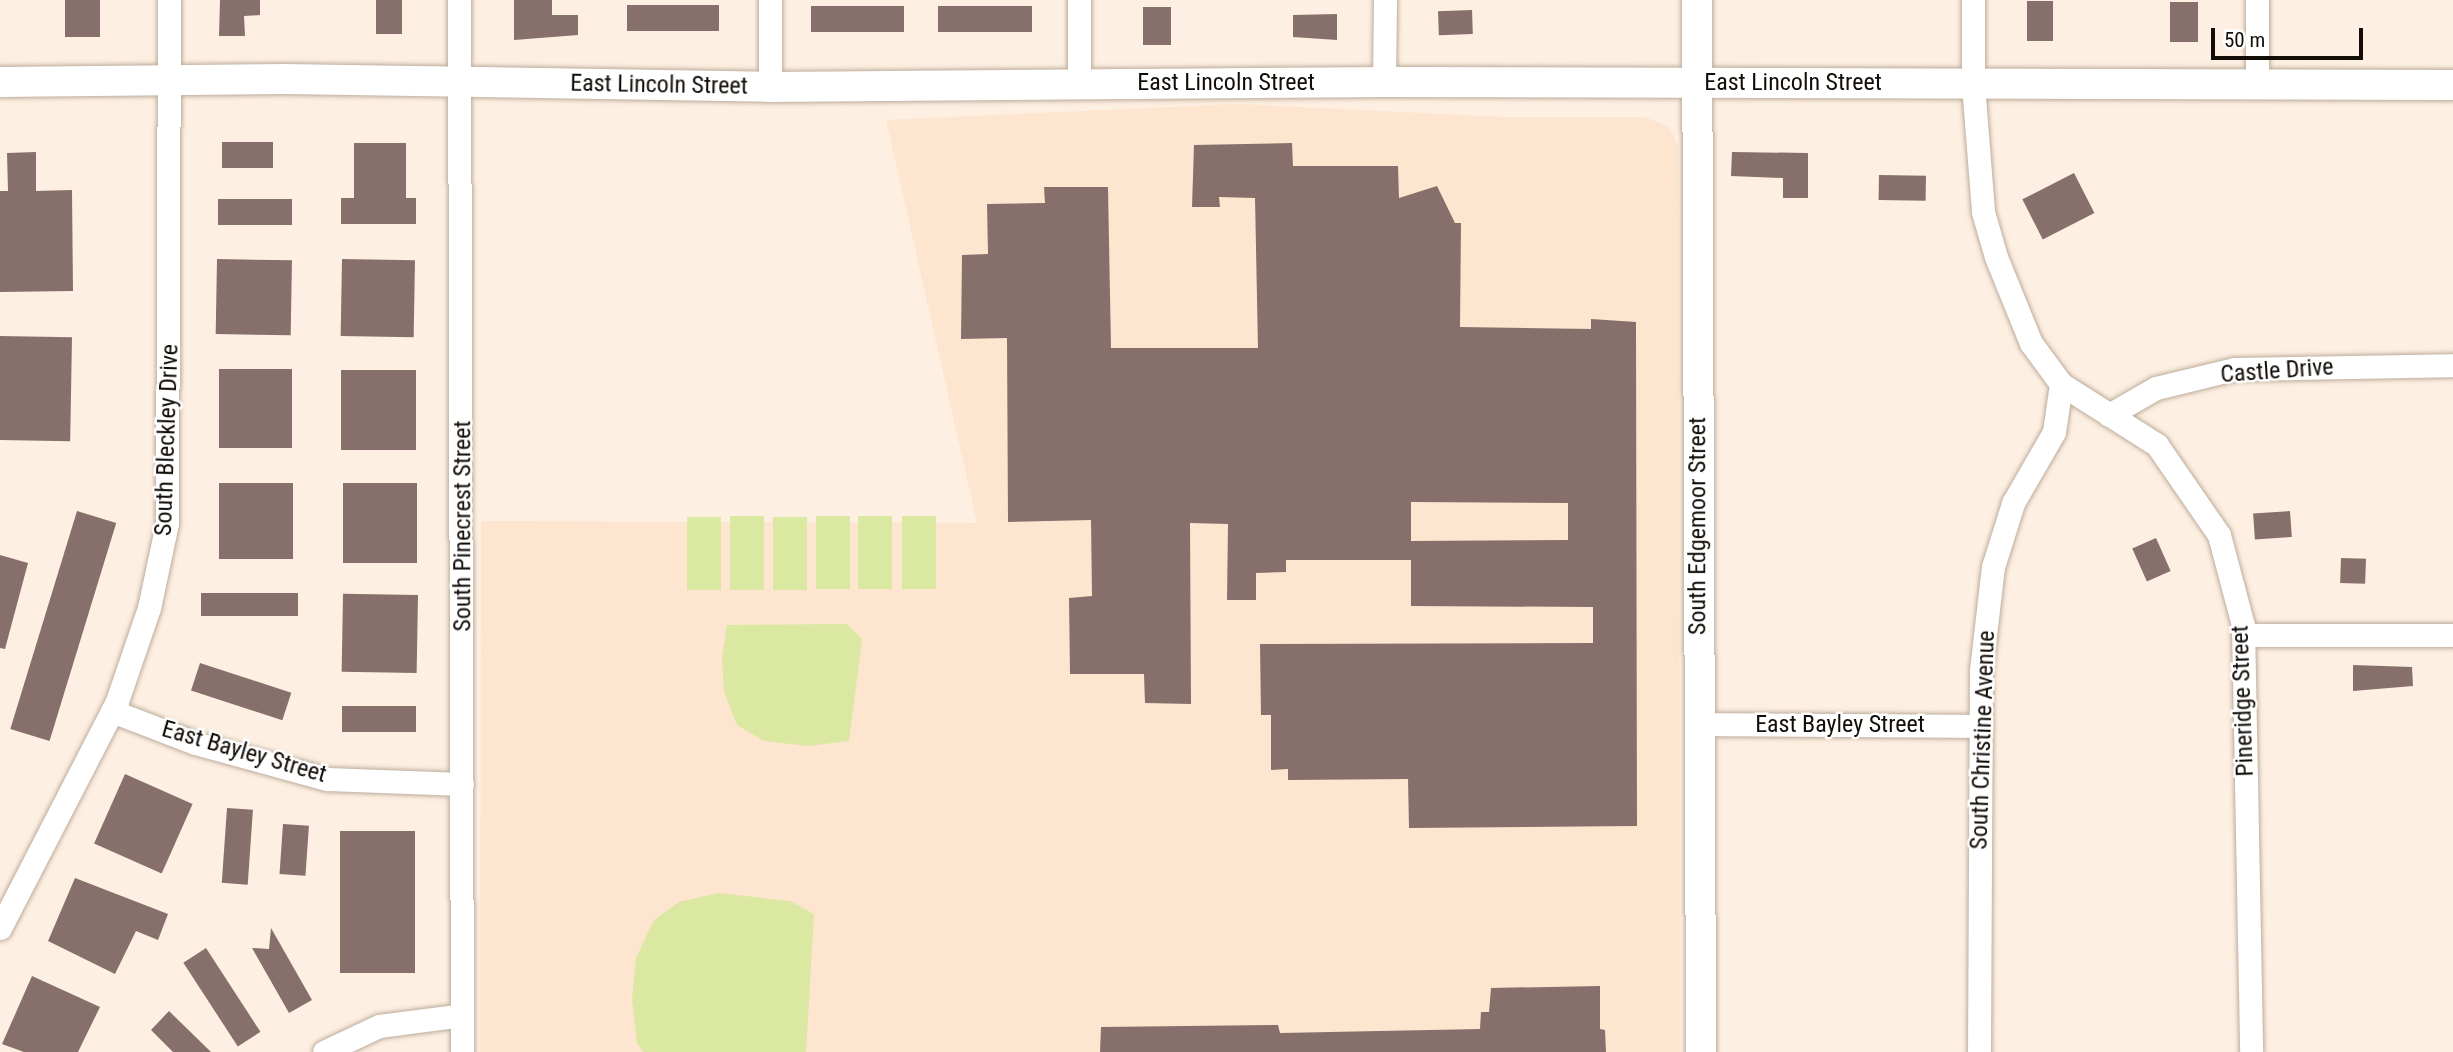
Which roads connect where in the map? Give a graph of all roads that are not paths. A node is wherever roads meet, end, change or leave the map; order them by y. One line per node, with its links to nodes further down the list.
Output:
1 (169, 0): 9 (street, South Bleckley Drive)
2 (459, 0): 11 (street, South Pinecrest Street)
3 (770, 0): 18 (street)
4 (1079, 0): 13 (street)
5 (1385, 0): 12 (street)
6 (1697, 0): 14 (street, South Edgemoor Street)
7 (1973, 0): 15 (street)
8 (2257, 0): 16 (street)
9 (170, 81): 10 (street, East Lincoln Street); 11 (street, East Lincoln Street); 24 (street, South Bleckley Drive)
10 (0, 82)
11 (463, 82): 18 (street, East Lincoln Street); 27 (street, South Pinecrest Street)
12 (1384, 82): 13 (street, East Lincoln Street); 14 (street, East Lincoln Street)
13 (1079, 83): 18 (street, East Lincoln Street)
14 (1697, 83): 15 (street, East Lincoln Street); 25 (street, South Edgemoor Street)
15 (1973, 84): 16 (street, East Lincoln Street); 20 (street)
16 (2257, 85): 17 (street, East Lincoln Street)
17 (2453, 85)
18 (771, 87)
19 (2453, 365): 21 (street, Castle Drive)
20 (2061, 384): 21 (street, Pineridge Street); 26 (street, South Christine Avenue)
21 (2109, 415): 22 (street, Pineridge Street)
22 (2243, 635): 23 (street); 34 (street, Pineridge Street)
23 (2453, 635)
24 (112, 711): 27 (street, East Bayley Street); 28 (street, South Bleckley Drive)
25 (1699, 724): 26 (street, East Bayley Street); 32 (street, South Edgemoor Street)
26 (1981, 726): 33 (street, South Christine Avenue)
27 (462, 784): 29 (street, South Pinecrest Street)
28 (0, 928)
29 (462, 1015): 30 (street); 31 (street, South Pinecrest Street)
30 (324, 1052)
31 (462, 1052)
32 (1701, 1052)
33 (1979, 1052)
34 (2251, 1052)

